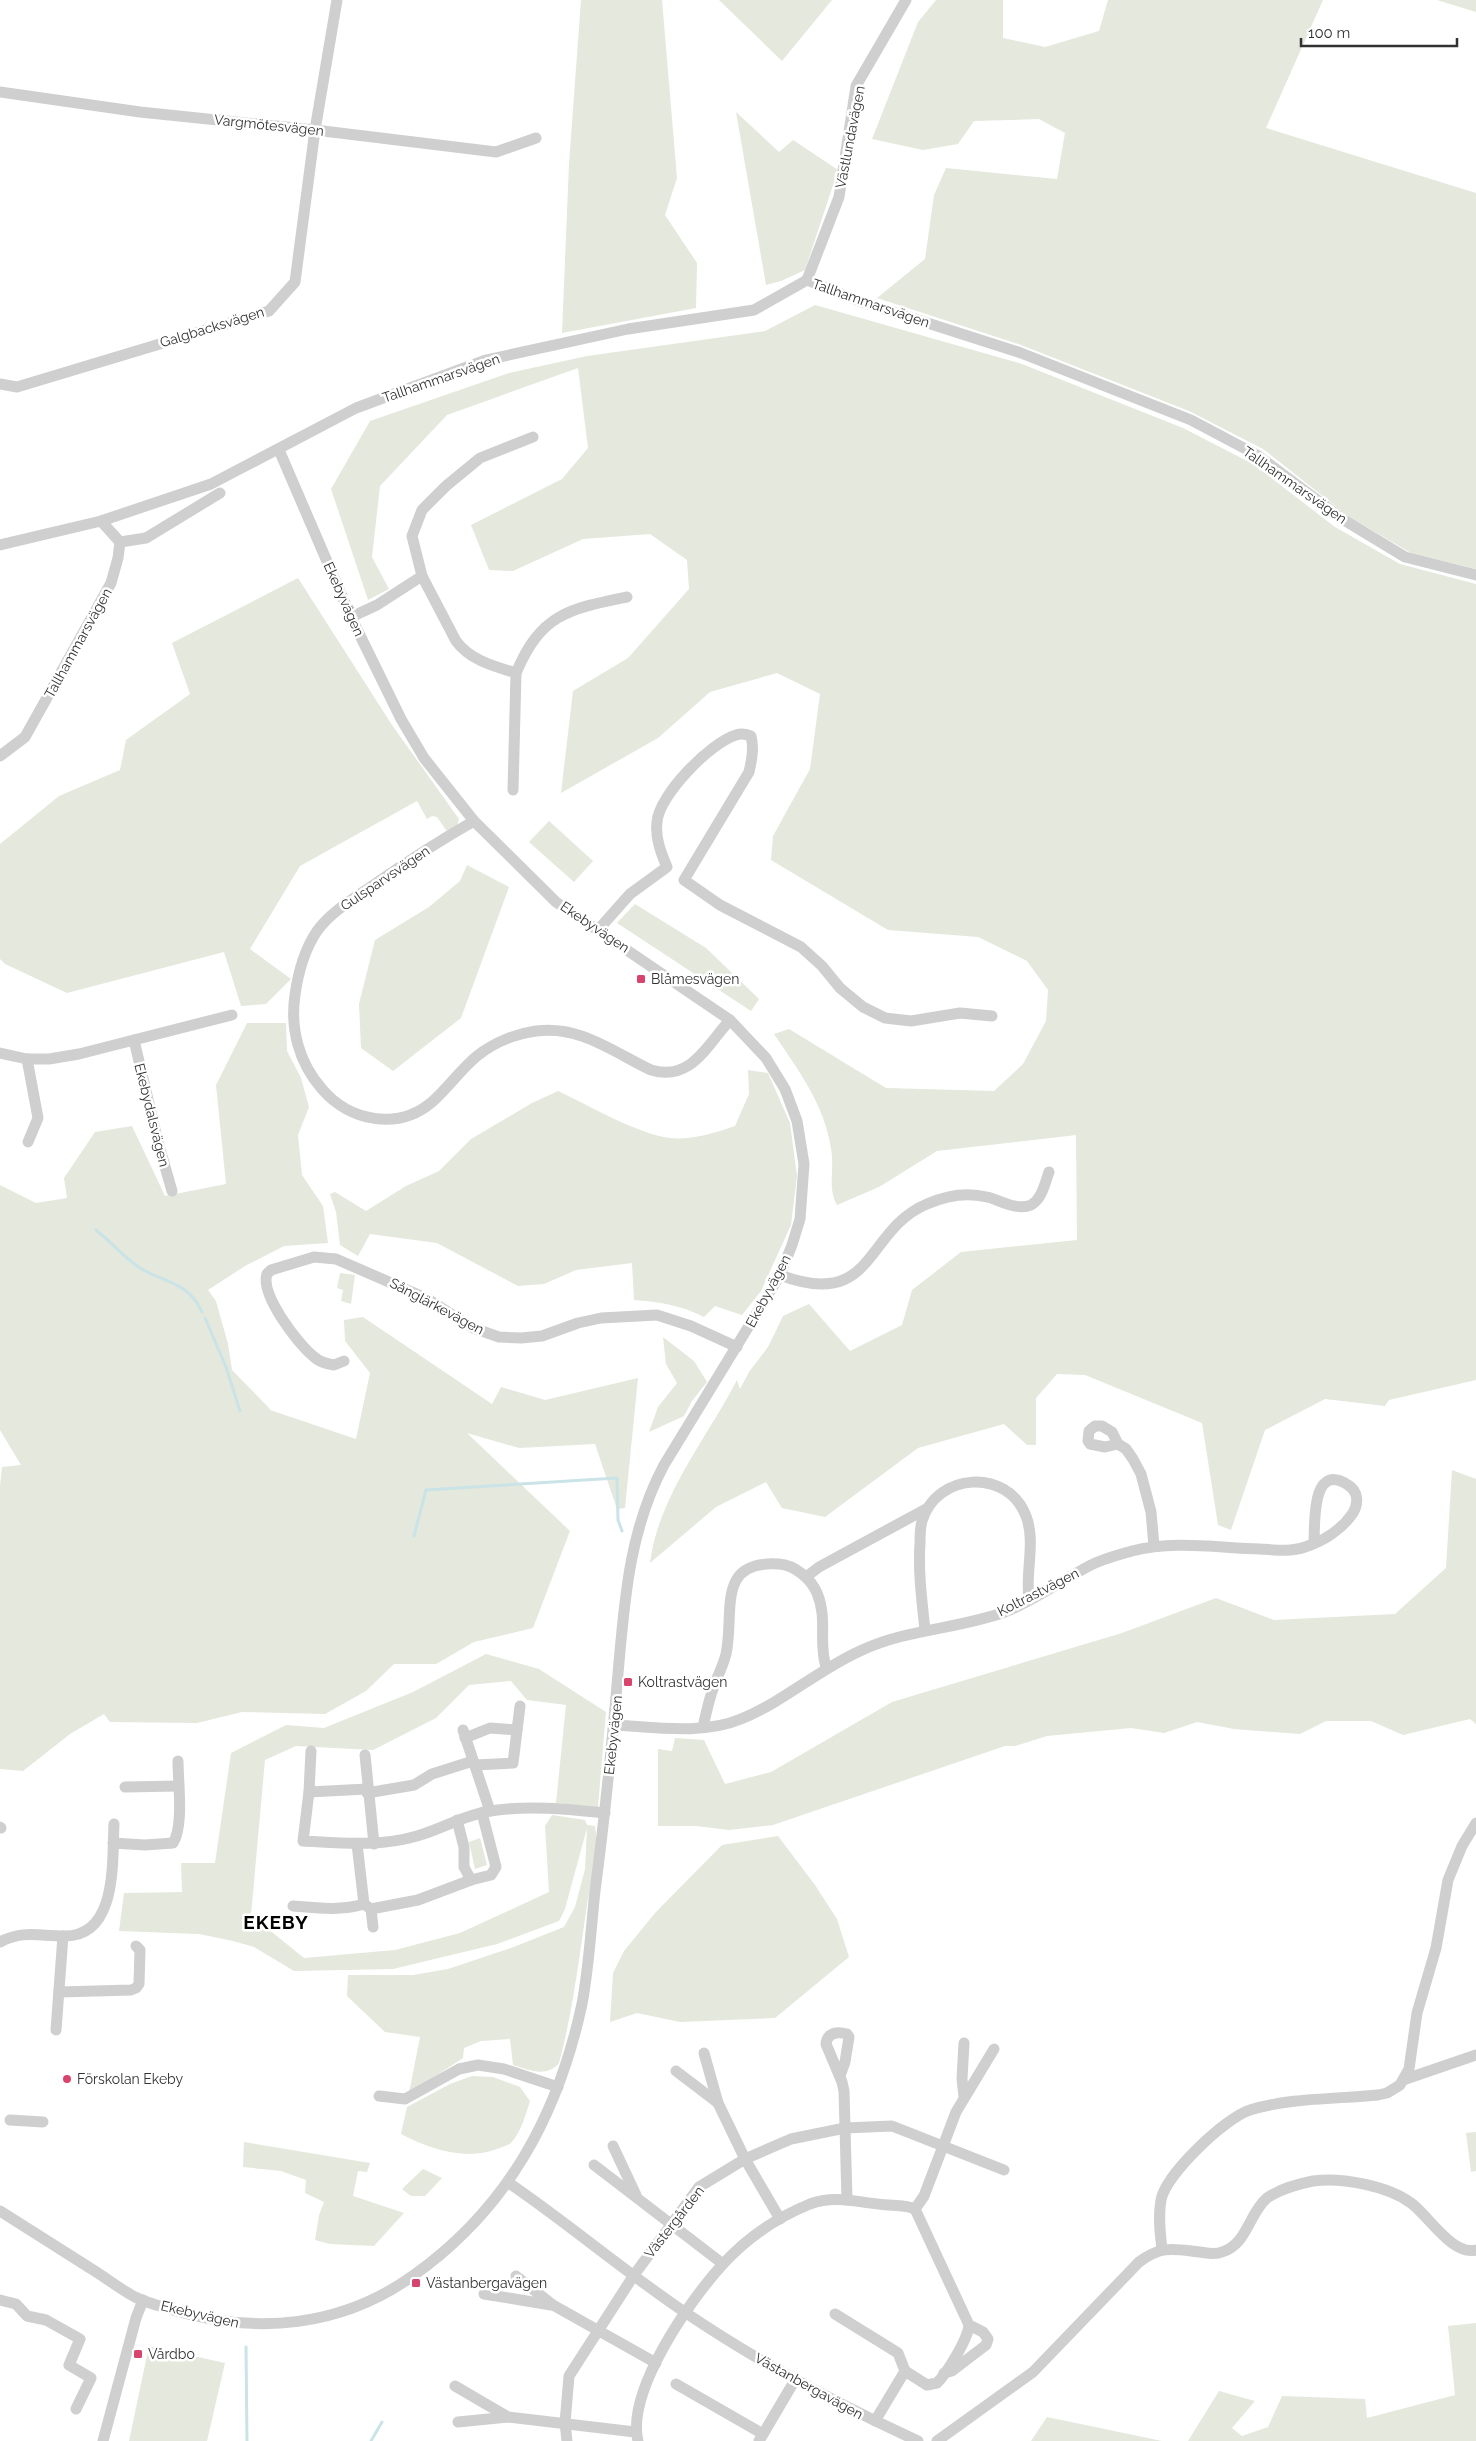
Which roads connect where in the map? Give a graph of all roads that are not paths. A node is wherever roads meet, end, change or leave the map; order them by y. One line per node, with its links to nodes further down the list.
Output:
1 (337, 0): 4 (street, Galgbacksvägen)
2 (906, 0): 6 (street, Västlundavägen)
3 (0, 92): 4 (street, Vargmötesvägen)
4 (315, 130): 5 (street, Vargmötesvägen); 7 (street, Galgbacksvägen)
5 (536, 138)
6 (807, 280): 9 (street, Tallhammarsvägen); 14 (street, Tallhammarsvägen)
7 (0, 384)
8 (533, 437): 15 (street)
9 (279, 450): 11 (street, Tallhammarsvägen); 17 (street, Ekebyvägen)
10 (220, 493): 12 (street)
11 (101, 520): 12 (street); 13 (street, Tallhammarsvägen)
12 (120, 542): 19 (street, Tallhammarsvägen)
13 (0, 545)
14 (1476, 575)
15 (422, 576): 17 (street); 18 (street)
16 (627, 597): 18 (street)
17 (351, 618): 21 (street, Ekebyvägen)
18 (516, 673): 20 (street)
19 (0, 756)
20 (511, 783)
21 (474, 821): 24 (street, Ekebyvägen); 27 (street, Gulsparvsvägen)
22 (666, 867): 23 (street); 23 (street); 24 (street)
23 (684, 880): 26 (street)
24 (598, 930): 27 (street, Ekebyvägen)
25 (232, 1015): 28 (street)
26 (992, 1016)
27 (730, 1020): 34 (street, Ekebyvägen)
28 (134, 1040): 30 (street); 33 (street, Ekebydalsvägen)
29 (0, 1053): 30 (street)
30 (27, 1059): 31 (street)
31 (28, 1142)
32 (1049, 1172): 34 (street)
33 (172, 1191)
34 (780, 1275): 35 (street, Ekebyvägen)
35 (737, 1347): 36 (street, Sånglärkevägen); 46 (street, Ekebyvägen)
36 (344, 1361)
37 (1118, 1444): 40 (street)
38 (926, 1510): 41 (street); 42 (street); 43 (street)
39 (1314, 1543): 39 (street, Koltrastvägen); 40 (street, Koltrastvägen)
40 (1154, 1546): 42 (street, Koltrastvägen)
41 (806, 1578): 44 (street); 47 (street)
42 (1029, 1600): 43 (street, Koltrastvägen)
43 (925, 1630): 44 (street, Koltrastvägen)
44 (826, 1667): 47 (street, Koltrastvägen)
45 (520, 1706): 48 (street)
46 (614, 1725): 47 (street, Koltrastvägen); 58 (street, Ekebyvägen)
47 (703, 1726)
48 (517, 1730): 52 (street); 52 (street)
49 (311, 1750): 56 (street)
50 (365, 1755): 55 (street)
51 (178, 1761): 53 (street)
52 (474, 1763): 55 (street); 57 (street)
53 (178, 1786): 54 (street); 62 (street)
54 (125, 1787)
55 (367, 1791): 56 (street); 64 (street)
56 (309, 1792): 63 (street)
57 (486, 1812): 58 (street); 59 (street); 65 (street)
58 (605, 1813): 81 (street, Ekebyvägen)
59 (456, 1820): 64 (street); 65 (street)
60 (1476, 1823): 80 (street)
61 (114, 1824): 62 (street)
62 (113, 1843): 69 (street)
63 (357, 1844): 64 (street); 67 (street)
64 (374, 1844)
65 (472, 1880): 67 (street)
66 (293, 1906): 67 (street)
67 (367, 1906): 68 (street)
68 (373, 1927)
69 (63, 1936): 70 (street); 72 (street)
70 (0, 1942)
71 (136, 1946): 72 (street)
72 (59, 1992): 73 (street)
73 (56, 2030)
74 (964, 2043): 83 (street)
75 (994, 2049): 83 (street)
76 (704, 2052): 84 (street)
77 (1476, 2055): 80 (street)
78 (676, 2070): 84 (street)
79 (840, 2076): 87 (street)
80 (1403, 2080): 100 (street)
81 (558, 2087): 82 (street); 93 (street, Ekebyvägen)
82 (379, 2096)
83 (964, 2097): 89 (street)
84 (718, 2103): 90 (street)
85 (10, 2120): 86 (street)
86 (44, 2122)
87 (845, 2128): 89 (street, Västergården); 90 (street, Västergården); 95 (street)
88 (613, 2146): 94 (street)
89 (944, 2146): 92 (street, Västergården); 96 (street)
90 (745, 2159): 98 (street); 99 (street, Västergården)
91 (594, 2165): 94 (street)
92 (1004, 2170)
93 (509, 2183): 103 (street, Västanbergavägen); 107 (street, Ekebyvägen)
94 (636, 2195): 99 (street)
95 (847, 2200): 96 (street); 98 (street)
96 (915, 2208): 111 (street)
97 (0, 2210): 107 (street, Ekebyvägen)
98 (780, 2219): 102 (street)
99 (671, 2224): 102 (street); 103 (street, Västergården)
100 (1162, 2249): 101 (street); 129 (street)
101 (1476, 2250)
102 (723, 2264): 109 (street)
103 (634, 2275): 109 (street, Västanbergavägen); 112 (street, Västergården)
104 (516, 2276): 108 (street)
105 (484, 2294): 108 (street)
106 (0, 2300): 119 (street)
107 (143, 2300): 126 (street)
108 (553, 2305): 112 (street)
109 (685, 2313): 113 (street); 116 (street, Västanbergavägen)
110 (835, 2314): 114 (street)
111 (969, 2325): 115 (street); 115 (street)
112 (597, 2330): 113 (street); 123 (street, Västergården)
113 (656, 2363): 124 (street)
114 (905, 2371): 115 (street); 121 (street)
115 (944, 2373)
116 (794, 2380): 121 (street, Västanbergavägen); 125 (street)
117 (676, 2384): 125 (street)
118 (455, 2386): 120 (street)
119 (76, 2409)
120 (508, 2418): 122 (street); 123 (street)
121 (875, 2421): 128 (street, Västanbergavägen)
122 (458, 2422)
123 (565, 2423): 124 (street); 127 (street, Västergården)
124 (637, 2436)
125 (761, 2438)
126 (103, 2441)
127 (567, 2441)
128 (918, 2441)
129 (937, 2441)

